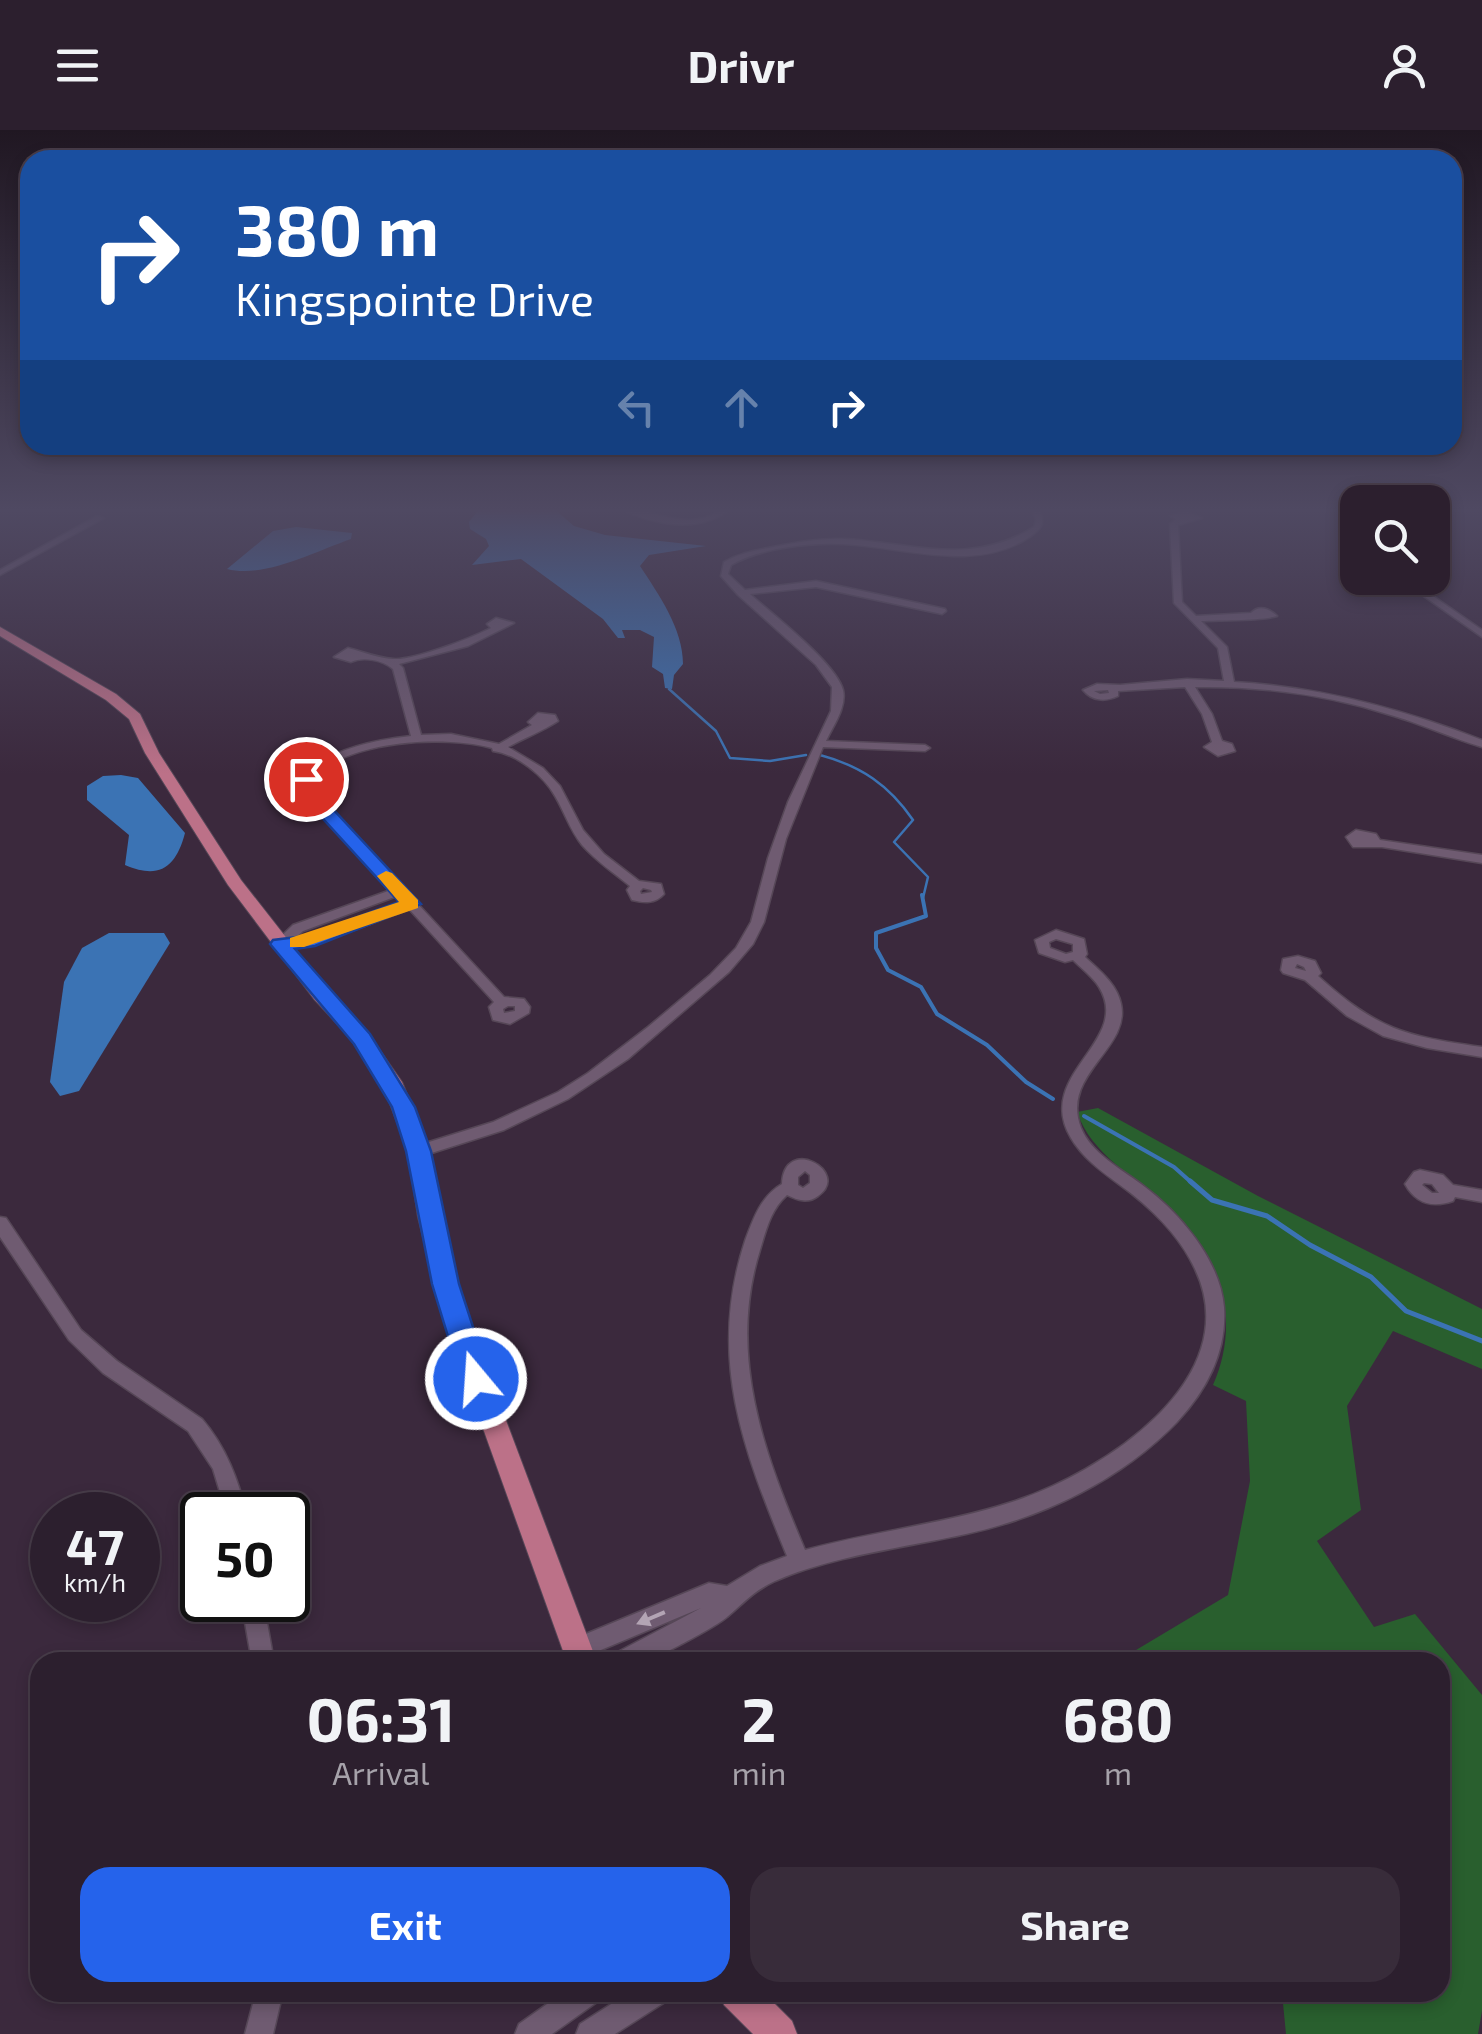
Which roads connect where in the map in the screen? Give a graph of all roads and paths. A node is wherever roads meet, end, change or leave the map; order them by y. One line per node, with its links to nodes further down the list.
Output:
1 (745, 596): 19 (street)
2 (869, 596): 5 (street)
3 (1178, 596): 7 (street)
4 (1428, 596): 10 (street)
5 (942, 612)
6 (1255, 615): 7 (street)
7 (1192, 618): 14 (street)
8 (495, 627): 12 (street)
9 (0, 631): 28 (main road)
10 (1482, 634)
11 (358, 656): 12 (street)
12 (394, 662): 17 (street)
13 (1186, 682): 14 (street); 15 (street); 18 (street)
14 (1230, 684): 20 (street)
15 (1112, 690)
16 (540, 725): 22 (street)
17 (416, 736): 22 (street); 26 (street)
18 (1218, 743)
19 (819, 744): 21 (street); 33 (street)
20 (1482, 744)
21 (924, 748)
22 (497, 749): 25 (street)
23 (1378, 843): 24 (street)
24 (1482, 859)
25 (638, 886)
26 (400, 891): 27 (street); 28 (street)
27 (411, 904): 28 (street); 31 (street)
28 (280, 944): 33 (main road)
29 (1076, 956): 39 (street)
30 (1309, 976): 32 (street)
31 (502, 1002)
32 (1482, 1052)
33 (418, 1151): 43 (main road)
34 (789, 1186): 39 (street)
35 (1448, 1190): 36 (street)
36 (1482, 1196)
37 (0, 1223): 38 (street)
38 (231, 1492)
39 (800, 1562): 40 (street)
40 (726, 1597): 44 (street, one-way to 44); 45 (street)
41 (256, 1622): 42 (street)
42 (261, 1652)
43 (578, 1652)
44 (587, 1652)
45 (641, 1652)
46 (267, 2002): 50 (street)
47 (573, 2002): 51 (street)
48 (640, 2002): 52 (street)
49 (747, 2002): 53 (main road)
50 (259, 2034)
51 (528, 2034)
52 (590, 2034)
53 (779, 2034)

